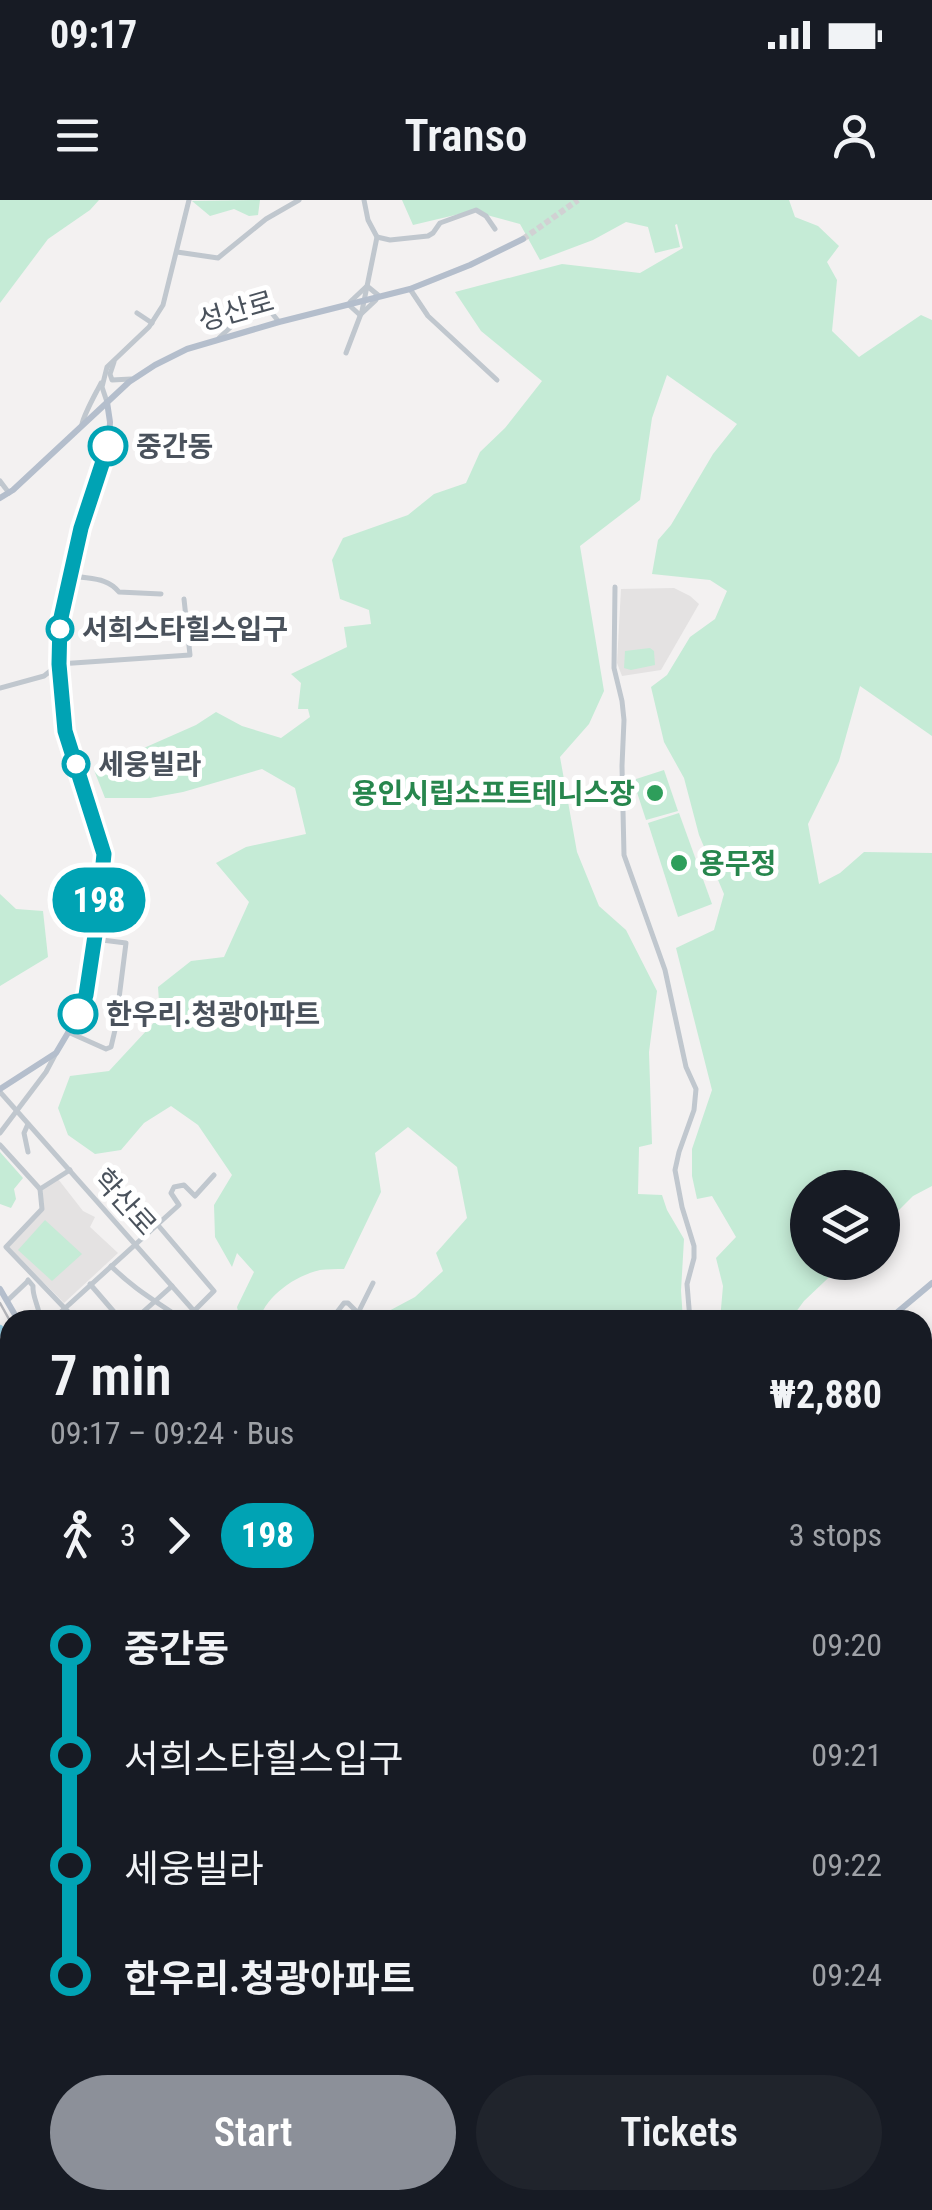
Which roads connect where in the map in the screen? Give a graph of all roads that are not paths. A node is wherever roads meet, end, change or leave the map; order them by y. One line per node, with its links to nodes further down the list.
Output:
1 (189, 200): 7 (street)
2 (299, 200): 7 (street)
3 (364, 200): 5 (street)
4 (494, 229): 5 (street)
5 (377, 237): 8 (street)
6 (523, 239): 9 (main road, 성산로)
7 (177, 252): 15 (street)
8 (367, 286): 10 (street); 11 (street); 12 (street)
9 (410, 289): 10 (main road, 성산로); 20 (street)
10 (379, 297): 11 (main road, 성산로); 14 (street)
11 (364, 302): 12 (main road, 성산로); 14 (street)
12 (347, 306): 14 (street); 18 (main road, 성산로)
13 (137, 313): 15 (street)
14 (360, 315): 16 (street)
15 (152, 323): 17 (street)
16 (346, 353)
17 (114, 359): 18 (street); 19 (street)
18 (134, 379): 21 (main road, 성산로)
19 (103, 380): 22 (street); 25 (street)
20 (498, 380)
21 (118, 392): 22 (main road, 성산로); 24 (main road)
22 (106, 402): 23 (main road, 성산로); 24 (main road)
23 (93, 414): 24 (main road); 25 (main road, 성산로)
24 (110, 419): 29 (main road)
25 (82, 424): 27 (main road, 성산로)
26 (0, 481): 27 (street)
27 (9, 492): 28 (main road, 성산로)
28 (0, 498)
29 (70, 574): 31 (street); 33 (main road)
30 (615, 587): 69 (street)
31 (161, 594)
32 (184, 599): 33 (street)
33 (59, 664): 34 (street); 35 (main road)
34 (0, 688)
35 (94, 939): 36 (main road); 36 (street)
36 (68, 1032): 37 (main road)
37 (56, 1052): 38 (main road); 39 (street)
38 (0, 1091): 39 (street, 학산로)
39 (18, 1112): 40 (street, 학산로); 41 (street)
40 (28, 1124): 43 (street); 44 (street, 학산로)
41 (0, 1133)
42 (0, 1146): 46 (street)
43 (28, 1152)
44 (70, 1170): 46 (street); 48 (street, 학산로)
45 (214, 1175): 47 (street)
46 (40, 1189): 50 (street)
47 (157, 1224): 48 (street); 67 (street)
48 (136, 1243): 49 (street); 54 (street, 학산로)
49 (111, 1266): 53 (street); 57 (street)
50 (31, 1278): 56 (street); 58 (street); 60 (street)
51 (372, 1283): 68 (street)
52 (932, 1283): 70 (main road)
53 (90, 1284): 58 (street); 63 (street)
54 (172, 1286): 57 (street); 66 (street, 학산로)
55 (0, 1288): 56 (main road)
56 (7, 1301): 59 (main road)
57 (154, 1302): 64 (street); 65 (street)
58 (64, 1307): 61 (street); 62 (street)
59 (12, 1310)
60 (39, 1310)
61 (61, 1310)
62 (67, 1310)
63 (112, 1310)
64 (145, 1310)
65 (167, 1310)
66 (193, 1310)
67 (195, 1310)
68 (359, 1310)
69 (689, 1310)
70 (900, 1310)

